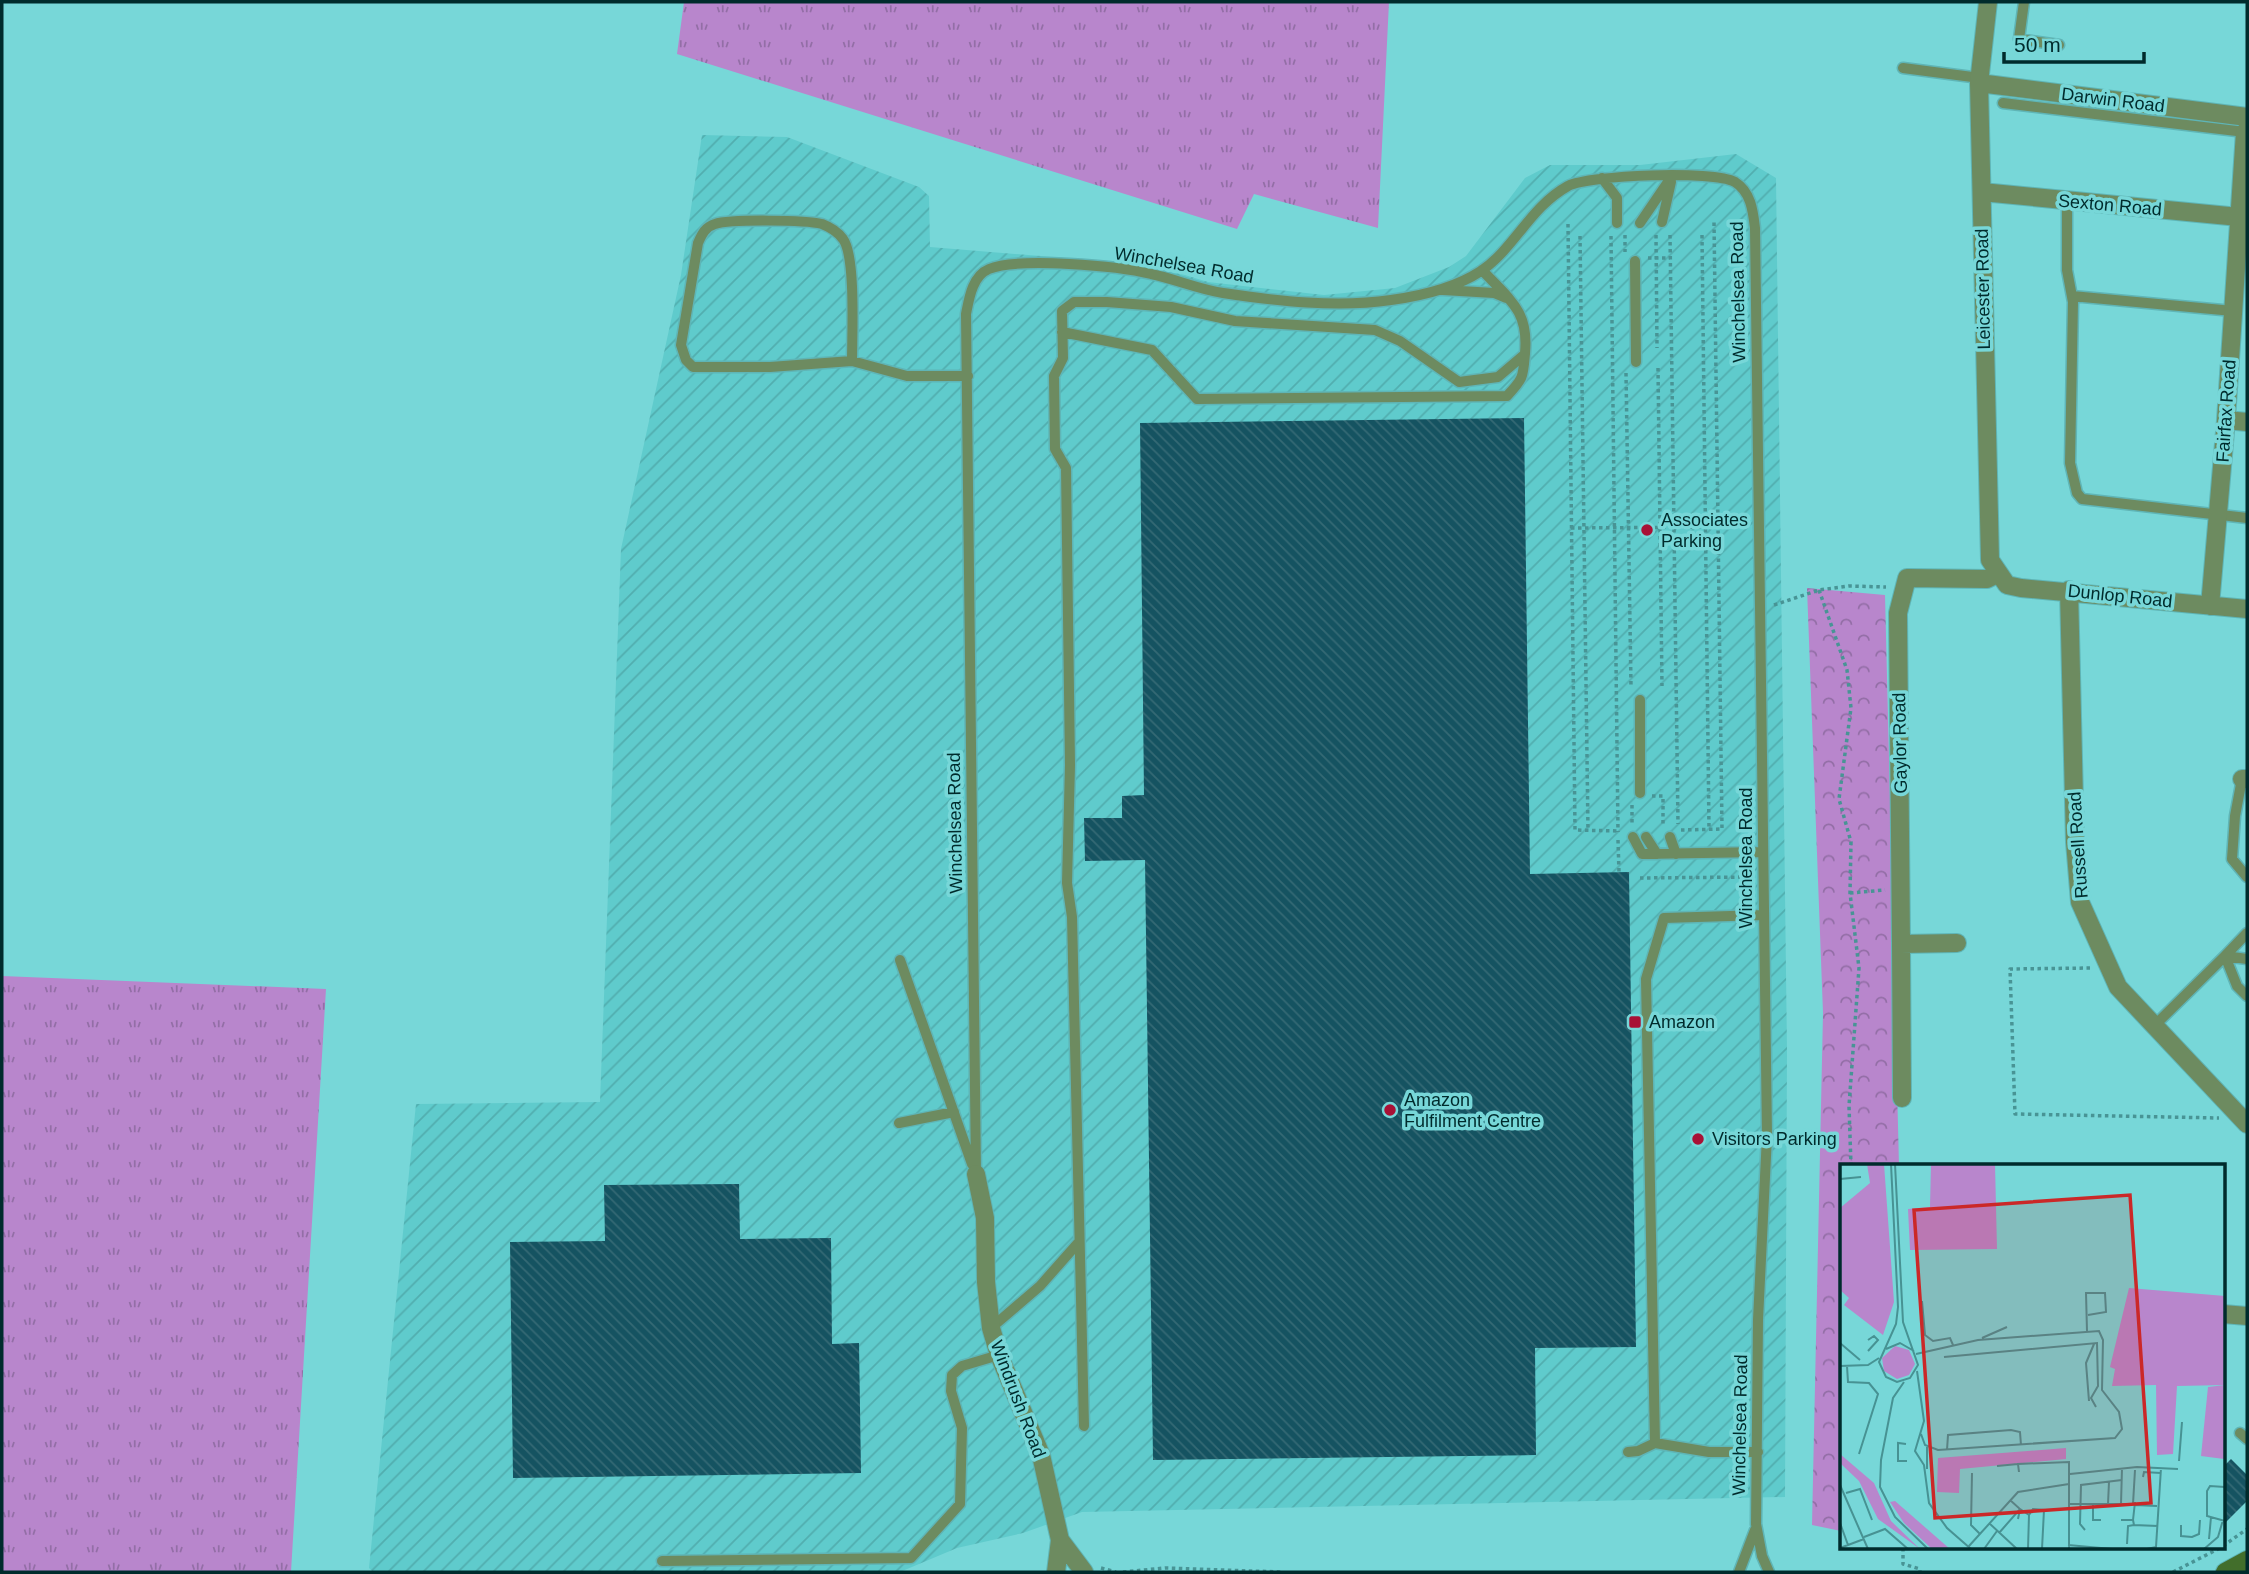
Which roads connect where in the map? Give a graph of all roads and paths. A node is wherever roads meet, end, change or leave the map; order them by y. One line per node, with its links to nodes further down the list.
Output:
1 (1988, 2): 5 (street, Leicester Road)
2 (2024, 2): 3 (lane)
3 (2059, 45)
4 (1903, 68): 5 (lane)
5 (1980, 81): 6 (street, Darwin Road); 11 (street, Leicester Road)
6 (2026, 97): 7 (lane); 8 (street, Darwin Road)
7 (2003, 103)
8 (2246, 125): 13 (street, Fairfax Road)
9 (1672, 176): 10 (lane, Winchelsea Road); 14 (lane); 17 (lane); 67 (lane, Winchelsea Road)
10 (1602, 178): 16 (lane); 24 (lane, Winchelsea Road)
11 (1982, 192): 12 (street, Sexton Road); 49 (street, Leicester Road)
12 (2067, 201): 13 (street, Sexton Road); 26 (lane)
13 (2239, 217): 28 (street, Fairfax Road)
14 (1659, 222): 30 (path)
15 (1714, 222): 45 (path)
16 (1616, 223)
17 (1640, 223)
18 (1568, 224): 46 (path)
19 (1670, 235): 43 (path)
20 (1702, 235): 44 (path)
21 (1580, 236): 47 (path)
22 (1611, 236): 48 (path)
23 (1635, 261): 33 (lane)
24 (1482, 270): 25 (lane, Winchelsea Road); 27 (lane)
25 (1440, 290): 27 (lane); 36 (lane, Winchelsea Road)
26 (2072, 296): 28 (lane); 39 (lane)
27 (1509, 299): 31 (lane)
28 (2233, 310): 37 (street, Fairfax Road)
29 (1062, 332): 31 (lane); 31 (lane); 93 (lane)
30 (1657, 348)
31 (1525, 354)
32 (852, 361): 32 (lane); 36 (lane)
33 (1636, 362)
34 (1658, 368): 42 (path)
35 (1626, 369): 41 (path)
36 (968, 376): 92 (lane, Winchelsea Road)
37 (2226, 421): 38 (street); 39 (street, Fairfax Road)
38 (2247, 422)
39 (2218, 516): 40 (lane); 54 (street, Fairfax Road)
40 (2247, 518)
41 (1628, 527): 42 (path); 48 (path); 56 (path)
42 (1660, 527): 43 (path); 57 (path)
43 (1673, 527): 44 (path); 64 (path)
44 (1705, 527): 45 (path); 61 (path)
45 (1718, 527): 61 (path)
46 (1571, 528): 47 (path); 62 (path)
47 (1583, 528): 48 (path); 62 (path)
48 (1615, 528): 63 (path)
49 (1997, 574): 50 (street); 52 (street, Dunlop Road)
50 (1907, 578): 51 (path); 74 (street, Gaylor Road)
51 (1819, 590): 53 (path); 75 (path)
52 (2068, 590): 54 (street, Dunlop Road); 83 (street, Russell Road)
53 (1781, 605)
54 (2210, 606): 55 (street, Dunlop Road)
55 (2247, 609)
56 (1631, 686)
57 (1662, 686)
58 (1640, 700): 60 (lane)
59 (2245, 779): 72 (lane)
60 (1638, 795): 63 (path); 64 (path)
61 (1709, 829): 64 (path)
62 (1588, 831): 63 (path)
63 (1618, 831): 70 (path)
64 (1670, 832): 69 (lane)
65 (1633, 837): 68 (lane)
66 (1646, 837): 68 (lane)
67 (1763, 852): 69 (lane); 71 (lane, Winchelsea Road)
68 (1657, 854): 69 (lane)
69 (1676, 854)
70 (1619, 872)
71 (1764, 877): 73 (path); 76 (lane, Winchelsea Road)
72 (2247, 877)
73 (1640, 878)
74 (1901, 889): 75 (path); 79 (street, Gaylor Road)
75 (1850, 893): 91 (path)
76 (1764, 915): 99 (lane); 101 (lane, Winchelsea Road)
77 (2247, 933): 80 (lane)
78 (1957, 943): 79 (street)
79 (1901, 944): 86 (street, Gaylor Road)
80 (2225, 956): 81 (lane); 84 (lane); 85 (lane)
81 (2247, 959)
82 (900, 960): 88 (lane)
83 (2104, 961): 85 (street, Russell Road); 87 (path)
84 (2247, 996)
85 (2153, 1027): 87 (street, Russell Road)
86 (1902, 1098)
87 (2232, 1109): 90 (street, Russell Road)
88 (954, 1112): 89 (lane); 92 (lane)
89 (899, 1123)
90 (2247, 1124)
91 (1851, 1164)
92 (976, 1174): 96 (street, Windrush Road)
93 (1078, 1243): 96 (lane); 98 (lane)
94 (2224, 1314): 95 (street)
95 (2247, 1316)
96 (991, 1328): 97 (street, Windrush Road)
97 (999, 1355): 104 (street, Windrush Road); 109 (lane)
98 (1084, 1426)
99 (1655, 1443): 100 (lane); 101 (lane)
100 (1628, 1452)
101 (1758, 1452): 102 (lane, Winchelsea Road)
102 (1756, 1524): 115 (lane, Winchelsea Road); 116 (lane, Winchelsea Road)
103 (2247, 1529): 105 (path)
104 (1060, 1541): 110 (street, Windrush Road); 111 (street, Windrush Road)
105 (2224, 1545)
106 (1903, 1550): 117 (path)
107 (2215, 1550): 118 (path)
108 (2247, 1560): 119 (street)
109 (662, 1561)
110 (1091, 1570): 112 (path)
111 (1056, 1572)
112 (1116, 1572)
113 (1123, 1572): 114 (path)
114 (1281, 1572)
115 (1740, 1572)
116 (1769, 1572)
117 (1920, 1572)
118 (2173, 1572)
119 (2225, 1572)

